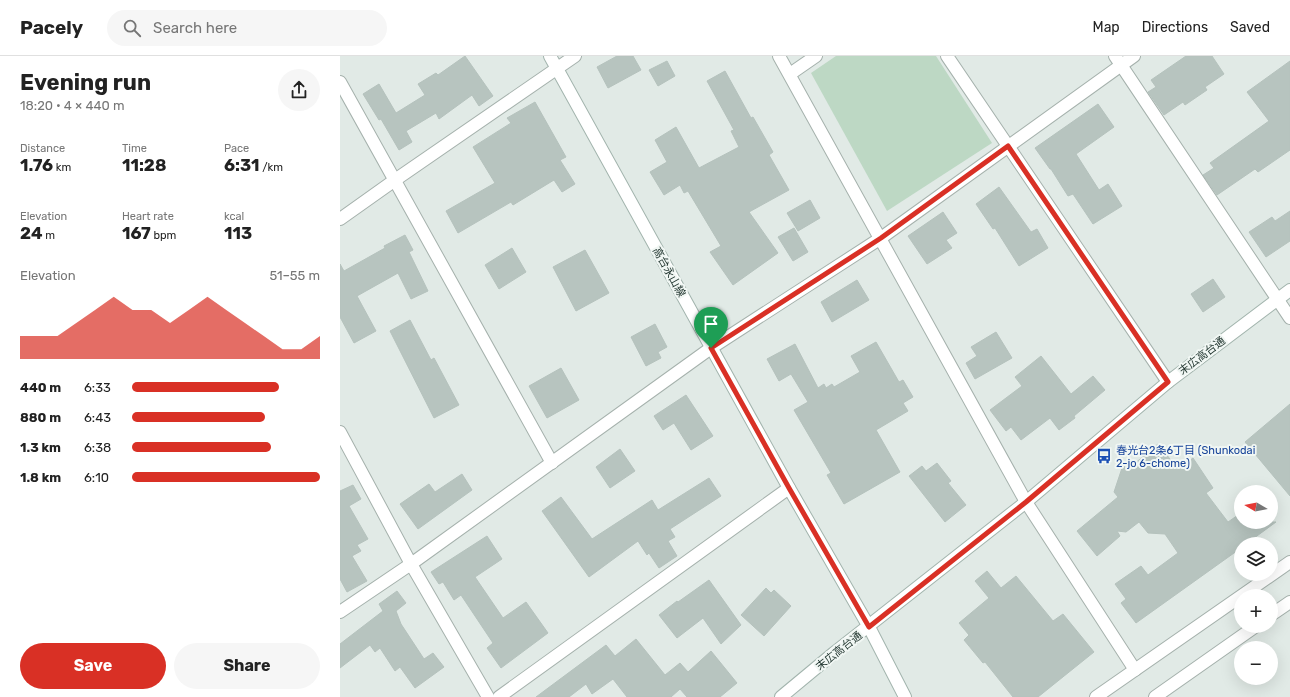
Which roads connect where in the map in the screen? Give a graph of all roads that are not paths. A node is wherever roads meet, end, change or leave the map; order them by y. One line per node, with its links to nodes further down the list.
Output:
1 (550, 56): 8 (street, 高台永山線)
2 (575, 56): 8 (street)
3 (779, 56): 9 (street)
4 (816, 56): 9 (street)
5 (947, 56): 11 (street)
6 (1134, 56): 7 (street)
7 (1118, 61): 11 (street); 16 (street)
8 (557, 69): 12 (street); 18 (street, 高台永山線)
9 (790, 74): 14 (street)
10 (340, 82): 12 (street)
11 (1008, 146): 14 (street); 19 (street)
12 (395, 180): 13 (street); 21 (street)
13 (340, 219)
14 (881, 238): 18 (street); 23 (street)
15 (1290, 290): 16 (street, 末広高台通)
16 (1278, 299): 17 (street); 19 (street, 末広高台通)
17 (1290, 318)
18 (711, 348): 21 (street); 22 (street, 高台永山線)
19 (1168, 382): 23 (street, 末広高台通)
20 (340, 432): 25 (street)
21 (552, 462): 25 (street)
22 (789, 488): 29 (street, 高台永山線); 33 (street)
23 (1026, 502): 29 (street, 末広高台通); 31 (street)
24 (1290, 562): 31 (street)
25 (411, 564): 28 (street); 32 (street)
26 (1290, 602): 27 (street)
27 (1278, 610)
28 (340, 612)
29 (869, 627): 34 (street, 末広高台通); 35 (street, 高台永山線)
30 (1246, 633): 37 (street)
31 (1135, 670): 36 (street)
32 (488, 697)
33 (499, 697)
34 (781, 697)
35 (905, 697)
36 (1096, 697)
37 (1155, 697)

